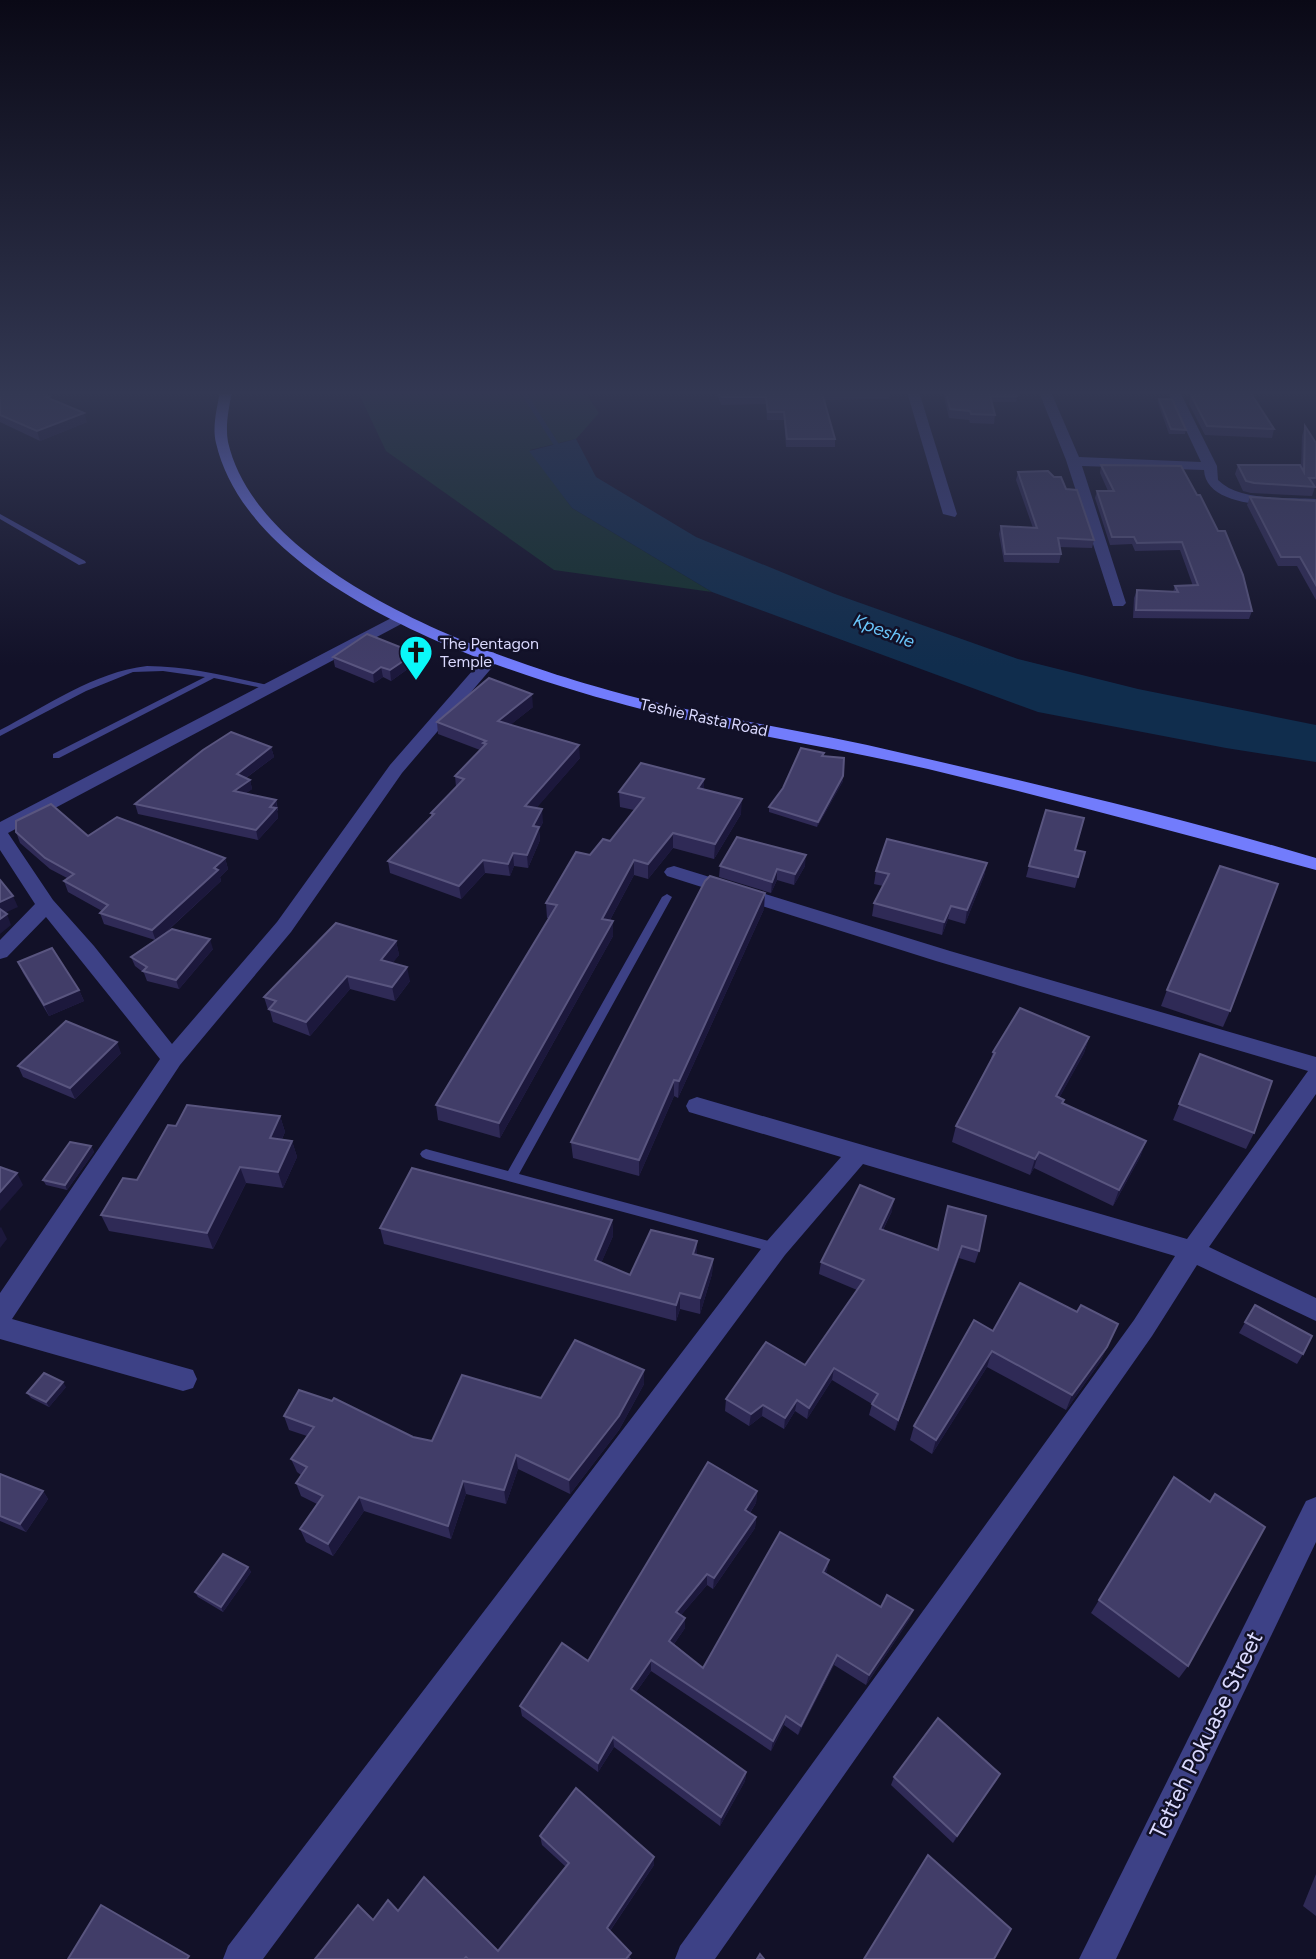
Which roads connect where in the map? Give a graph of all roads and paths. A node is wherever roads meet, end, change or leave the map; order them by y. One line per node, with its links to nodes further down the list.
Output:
1 (238, 483): 10 (main road, Teshie Rasta Road)
2 (942, 483): 6 (street)
3 (1080, 483): 9 (street)
4 (1213, 483): 5 (street)
5 (1316, 503)
6 (950, 514)
7 (0, 516): 8 (lane)
8 (82, 563)
9 (1118, 603)
10 (399, 619): 11 (main road, Teshie Rasta Road); 13 (street)
11 (493, 657): 17 (main road, Teshie Rasta Road); 22 (street)
12 (211, 677): 13 (lane); 14 (lane); 15 (lane)
13 (272, 688): 16 (street)
14 (0, 733)
15 (56, 756)
16 (0, 833): 20 (street)
17 (1316, 864)
18 (674, 872): 23 (street)
19 (667, 897): 28 (lane)
20 (46, 905): 21 (street); 22 (street)
21 (0, 952)
22 (172, 1059): 32 (street)
23 (1316, 1065)
24 (1316, 1077): 30 (street)
25 (697, 1106): 27 (street)
26 (426, 1154): 28 (lane)
27 (858, 1154): 29 (street); 30 (street)
28 (511, 1177): 29 (lane)
29 (776, 1248): 36 (street)
30 (1192, 1251): 31 (street); 37 (street)
31 (1316, 1310)
32 (0, 1315)
33 (0, 1327): 34 (street)
34 (183, 1379)
35 (1316, 1511): 38 (street, Tetteh Pokuase Street)
36 (241, 1959)
37 (693, 1959)
38 (1097, 1959)

